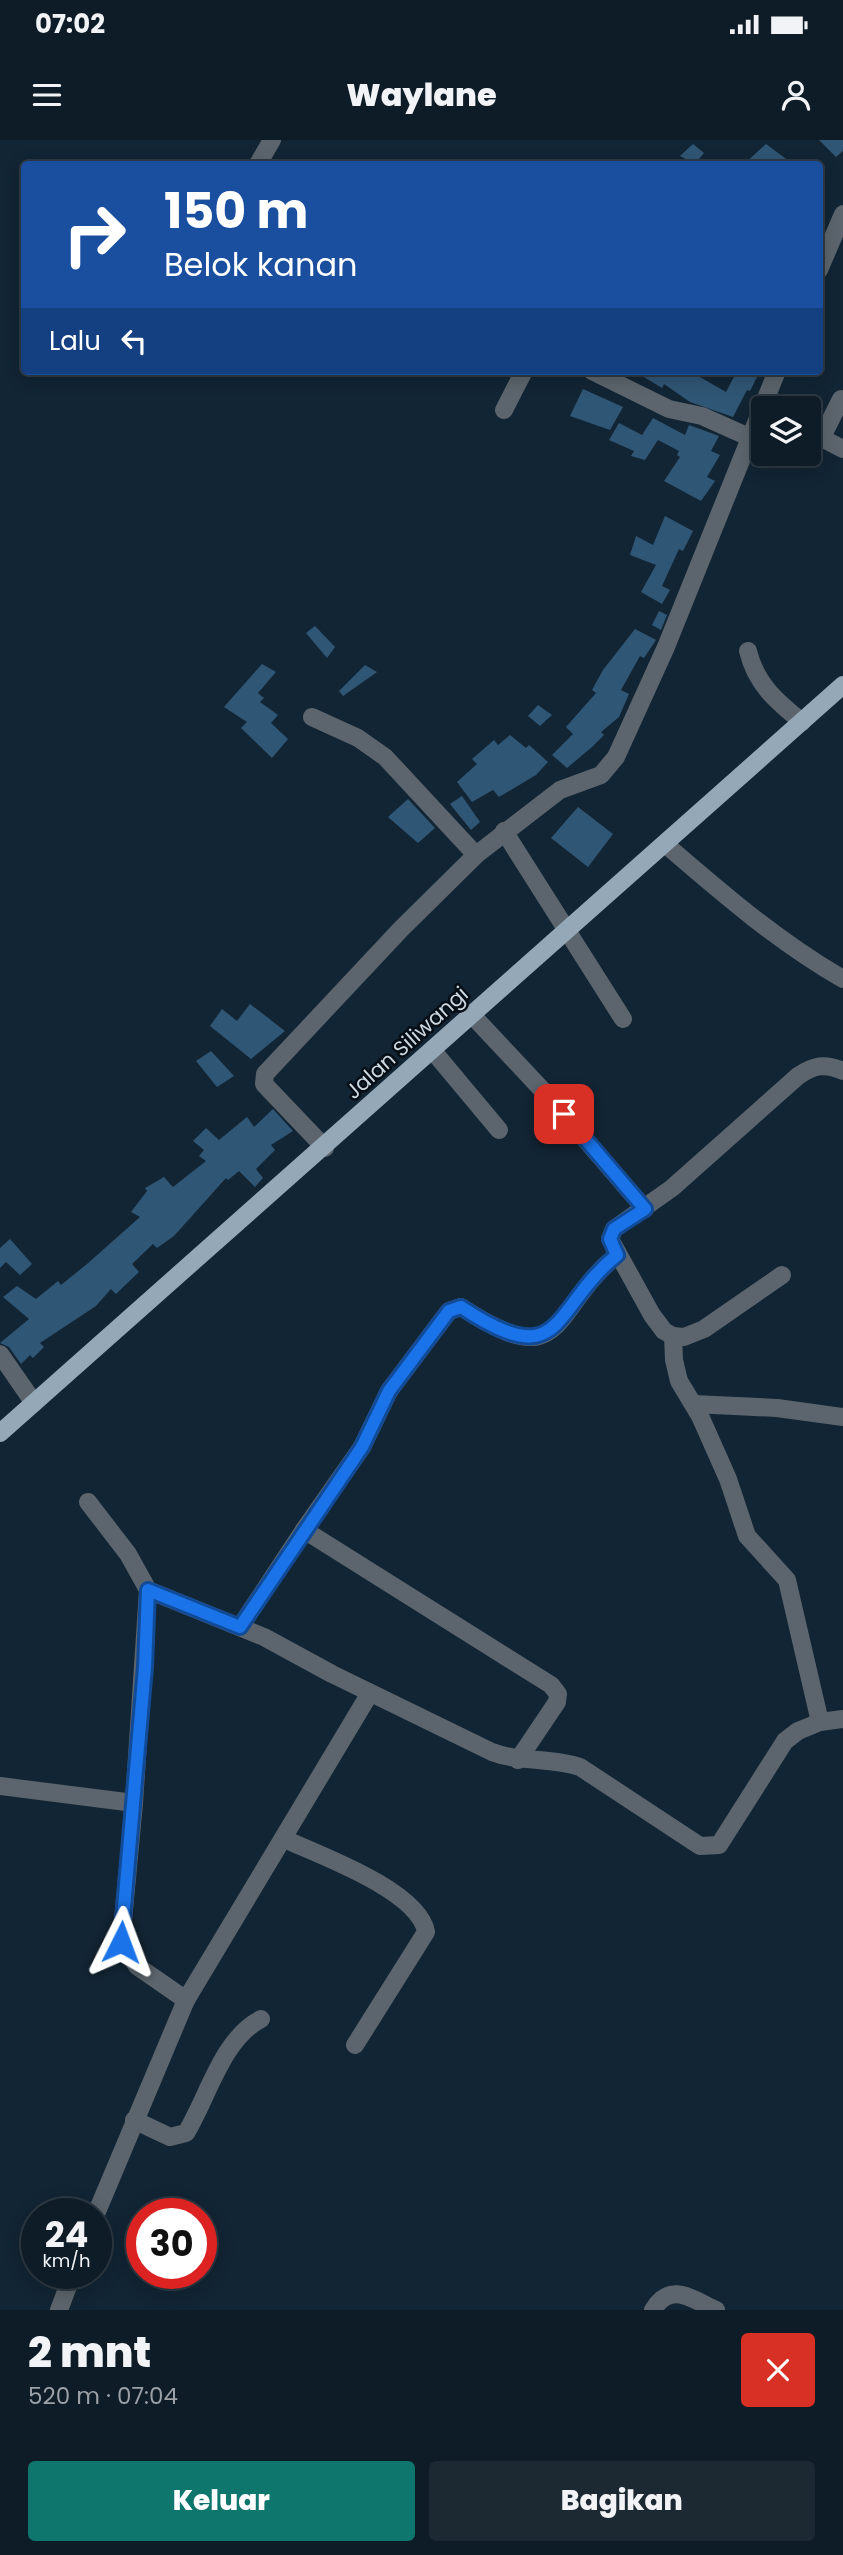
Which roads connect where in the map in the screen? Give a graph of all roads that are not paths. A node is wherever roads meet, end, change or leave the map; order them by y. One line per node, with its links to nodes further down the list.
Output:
1 (272, 140): 2 (street)
2 (260, 161)
3 (843, 214): 4 (street)
4 (823, 261)
5 (522, 375): 10 (street)
6 (599, 375): 13 (street)
7 (775, 375): 8 (street)
8 (768, 396)
9 (841, 399): 11 (street)
10 (504, 410)
11 (821, 426)
12 (821, 437): 14 (street)
13 (751, 438): 19 (street)
14 (843, 449)
15 (748, 650): 18 (street)
16 (843, 685): 18 (main road, Jalan Siliwangi)
17 (312, 717): 21 (street)
18 (802, 722): 20 (main road, Jalan Siliwangi)
19 (504, 831): 21 (street); 22 (street)
20 (665, 844): 22 (main road, Jalan Siliwangi); 23 (street)
21 (476, 855): 29 (street)
22 (566, 933): 24 (main road, Jalan Siliwangi); 25 (street)
23 (843, 979)
24 (472, 1015): 26 (main road, Jalan Siliwangi); 30 (street)
25 (623, 1019)
26 (433, 1051): 28 (street); 29 (main road, Jalan Siliwangi)
27 (843, 1071): 30 (street)
28 (499, 1130)
29 (325, 1148): 35 (main road, Jalan Siliwangi)
30 (645, 1209): 31 (street)
31 (617, 1255): 33 (street); 40 (street)
32 (782, 1275): 33 (street)
33 (673, 1336): 36 (street)
34 (0, 1354): 35 (street)
35 (34, 1403): 38 (main road, Jalan Siliwangi)
36 (693, 1404): 37 (street); 45 (street)
37 (843, 1417)
38 (0, 1433)
39 (88, 1502): 41 (street)
40 (304, 1530): 42 (street); 46 (street)
41 (148, 1590): 42 (street); 48 (street)
42 (240, 1627): 43 (street)
43 (370, 1693): 46 (street); 49 (street)
44 (843, 1719): 45 (street)
45 (820, 1723): 46 (street)
46 (518, 1760)
47 (0, 1786): 48 (street)
48 (134, 1803): 50 (street)
49 (284, 1839): 50 (street); 52 (street)
50 (186, 2000): 53 (street)
51 (261, 2018): 53 (street)
52 (355, 2045)
53 (134, 2120): 54 (street)
54 (102, 2198)
55 (67, 2289): 56 (street)
56 (59, 2310)
57 (653, 2310): 58 (street)
58 (716, 2310)

